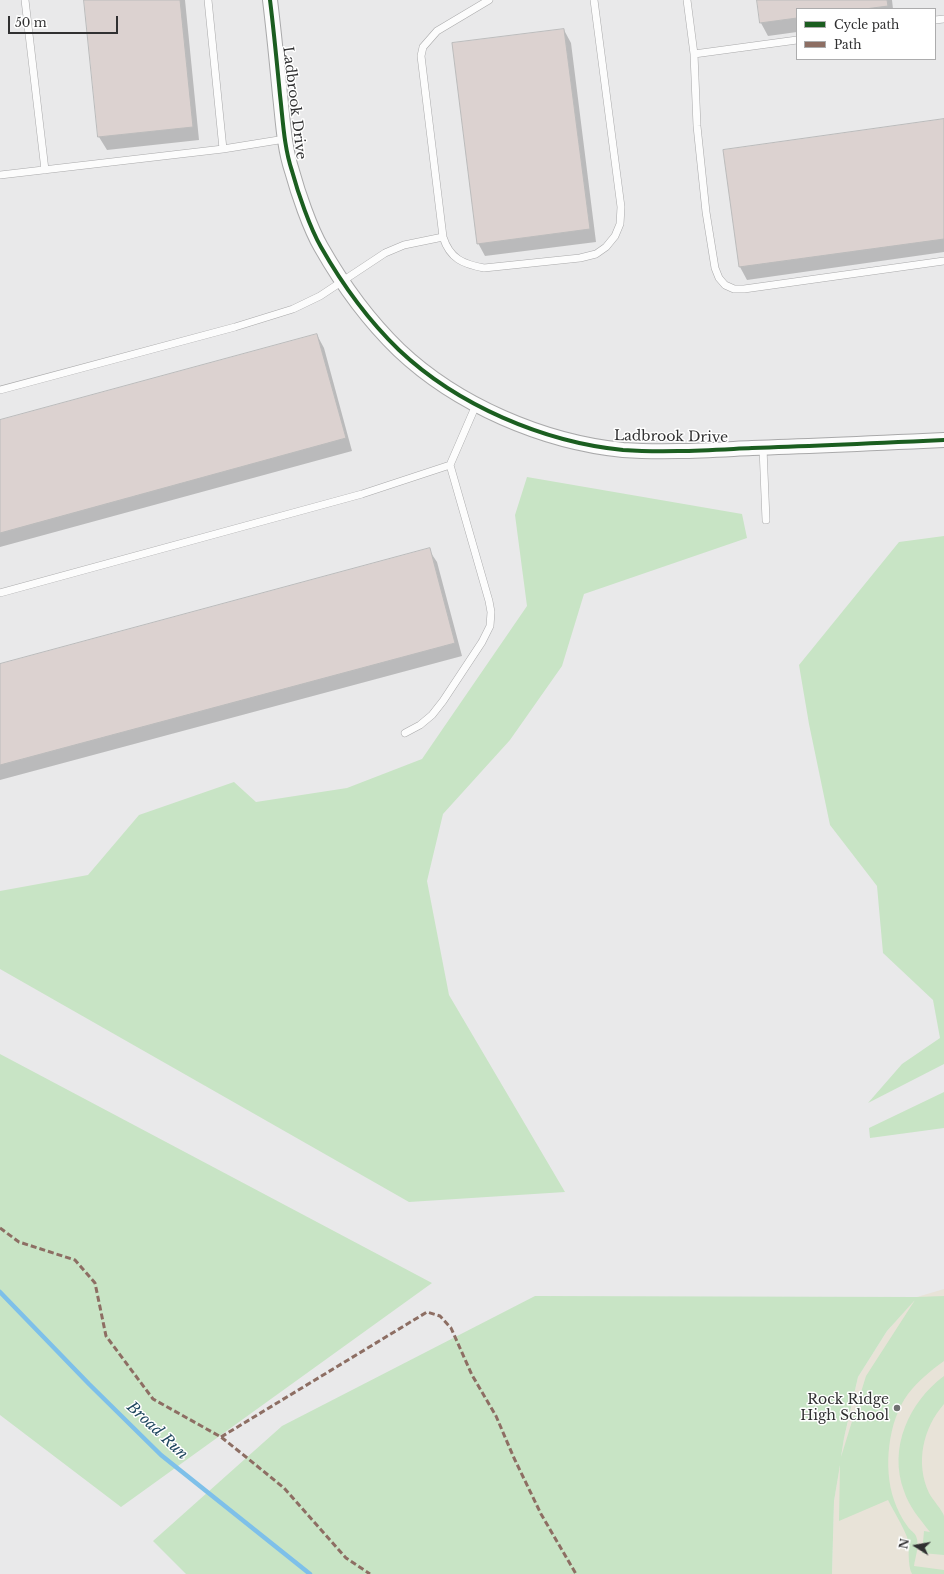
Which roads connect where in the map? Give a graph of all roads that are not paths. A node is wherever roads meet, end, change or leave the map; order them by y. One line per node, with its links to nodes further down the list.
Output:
1 (25, 0): 11 (lane)
2 (208, 0): 10 (lane)
3 (270, 0): 9 (street, Ladbrook Drive)
4 (489, 0): 13 (lane)
5 (594, 0): 13 (lane)
6 (687, 0): 8 (lane)
7 (796, 40): 8 (lane)
8 (694, 54): 14 (lane)
9 (285, 139): 10 (lane); 15 (street, Ladbrook Drive)
10 (223, 149): 11 (lane)
11 (45, 170): 12 (lane)
12 (0, 175)
13 (443, 237): 15 (lane)
14 (944, 261)
15 (341, 282): 16 (lane); 17 (street, Ladbrook Drive)
16 (0, 390)
17 (476, 405): 19 (street, Ladbrook Drive); 20 (lane)
18 (944, 440): 19 (street, Ladbrook Drive)
19 (763, 448): 21 (lane)
20 (450, 465): 22 (lane); 23 (lane)
21 (766, 520)
22 (0, 593)
23 (405, 732)

